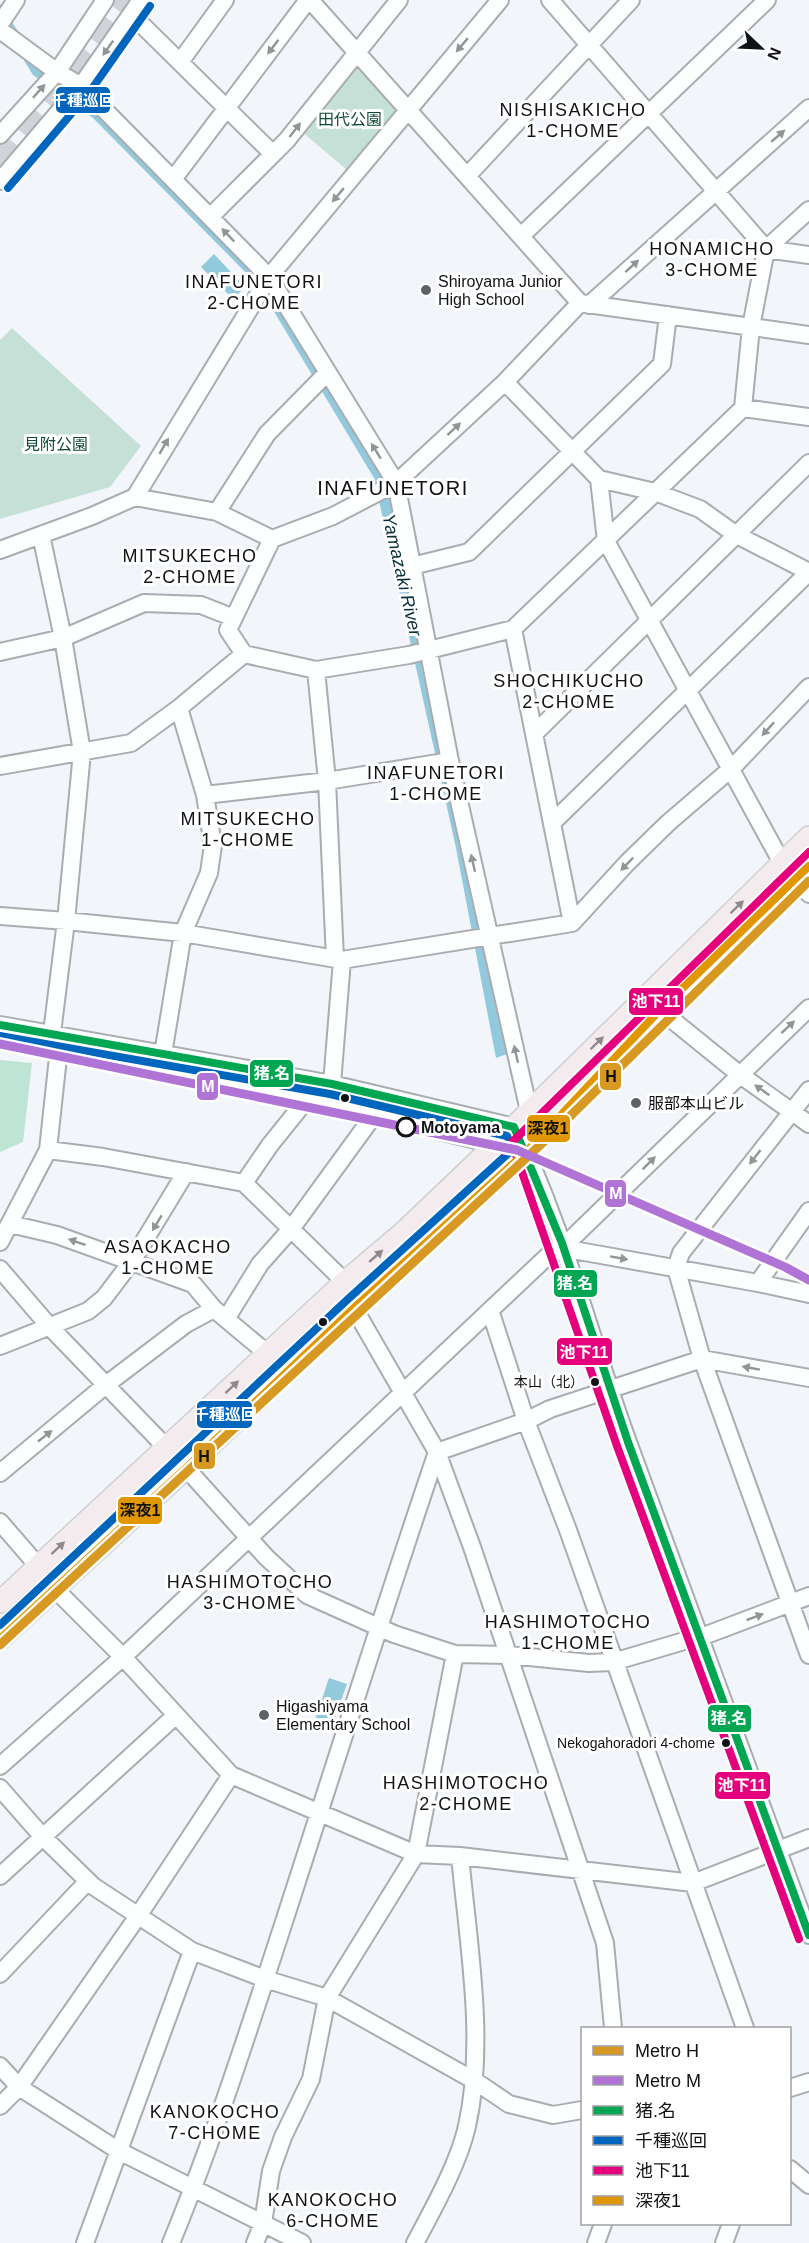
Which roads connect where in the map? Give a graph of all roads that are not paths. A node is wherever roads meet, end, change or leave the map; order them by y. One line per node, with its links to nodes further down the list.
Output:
1 (16, 0): 12 (street)
2 (105, 0): 17 (street)
3 (141, 0): 11 (street)
4 (225, 0): 16 (street)
5 (309, 0): 15 (street); 19 (street, one-way to 19)
6 (399, 0): 15 (street)
7 (500, 0): 21 (street, one-way to 21)
8 (550, 0): 14 (street)
9 (631, 0): 14 (street)
10 (766, 0): 22 (street)
11 (131, 14): 16 (street); 18 (street, one-way to 18)
12 (0, 24)
13 (0, 30): 17 (street)
14 (589, 45): 22 (street); 25 (street)
15 (357, 51): 21 (street); 24 (street, one-way to 15)
16 (180, 62): 19 (street)
17 (57, 72): 18 (street); 23 (street, one-way to 17)
18 (81, 86): 26 (street); 27 (street)
19 (228, 108): 24 (street); 26 (street)
20 (809, 108): 28 (street, one-way to 20)
21 (408, 111): 25 (street); 34 (street, one-way to 34)
22 (648, 113): 28 (street); 31 (street)
23 (0, 135)
24 (273, 154): 30 (street)
25 (468, 175): 31 (street)
26 (174, 178): 30 (street)
27 (0, 181)
28 (716, 191): 32 (street); 35 (street, one-way to 28)
29 (809, 210): 32 (street)
30 (210, 217): 34 (street, one-way to 30)
31 (522, 236): 35 (street)
32 (766, 249): 33 (street); 37 (street)
33 (809, 255)
34 (266, 282): 39 (street); 48 (street, one-way to 34)
35 (585, 304): 36 (street); 40 (street)
36 (668, 315): 37 (street); 43 (street)
37 (751, 327): 38 (street); 41 (street)
38 (809, 335)
39 (327, 373): 46 (street, one-way to 39); 49 (street)
40 (505, 382): 43 (street); 46 (street, one-way to 40)
41 (743, 408): 42 (street); 47 (street)
42 (809, 417)
43 (572, 452): 45 (street); 55 (street)
44 (809, 463): 50 (street)
45 (599, 478): 47 (street); 53 (street)
46 (395, 483): 52 (street); 55 (street)
47 (655, 492): 50 (street); 53 (street)
48 (135, 497): 49 (street); 51 (street)
49 (217, 512): 52 (street)
50 (735, 534): 56 (street); 58 (street)
51 (42, 535): 54 (street); 60 (street)
52 (272, 539): 57 (street)
53 (606, 541): 58 (street); 59 (street)
54 (0, 550)
55 (412, 566): 62 (street)
56 (809, 572): 66 (street)
57 (234, 618): 60 (street); 63 (street)
58 (650, 619): 66 (street); 68 (street)
59 (513, 629): 62 (street); 68 (street)
60 (63, 639): 61 (street); 69 (street)
61 (0, 652)
62 (422, 652): 64 (street); 70 (street)
63 (244, 654): 64 (street); 67 (street)
64 (316, 670): 73 (street)
65 (809, 687): 72 (street, one-way to 72)
66 (688, 690): 72 (street); 75 (street)
67 (179, 708): 69 (street); 74 (street)
68 (534, 734): 75 (street)
69 (82, 752): 71 (street); 79 (street)
70 (444, 762): 73 (street); 82 (street, one-way to 70)
71 (0, 766)
72 (732, 768): 77 (street); 80 (street, one-way to 80)
73 (327, 781): 74 (street); 83 (street)
74 (205, 795): 81 (street)
75 (552, 823): 80 (street)
76 (809, 837): 77 (main road)
77 (799, 876): 85 (main road); 95 (main road, one-way to 77)
78 (0, 916): 79 (street)
79 (66, 921): 81 (street); 88 (street)
80 (572, 923): 82 (street)
81 (183, 933): 83 (street); 89 (street)
82 (489, 938): 83 (street); 95 (street, one-way to 82)
83 (339, 959): 91 (street)
84 (809, 1008): 90 (street, one-way to 84)
85 (660, 1010): 90 (street); 101 (main road)
86 (0, 1025): 88 (street)
87 (0, 1040): 88 (street)
88 (56, 1040): 89 (street); 93 (street); 100 (street)
89 (163, 1054): 91 (street)
90 (739, 1074): 94 (street, one-way to 90); 108 (street, one-way to 90)
91 (332, 1084): 98 (street)
92 (809, 1090): 94 (street)
93 (307, 1099): 96 (street); 103 (street)
94 (791, 1110): 97 (street); 110 (street, one-way to 110)
95 (529, 1111): 98 (main road)
96 (374, 1115): 99 (street); 106 (street)
97 (809, 1124)
98 (514, 1127): 99 (main road); 101 (street)
99 (496, 1143): 101 (street); 112 (main road, one-way to 99)
100 (48, 1150): 102 (street); 105 (street)
101 (526, 1152): 108 (street); 115 (main road)
102 (186, 1172): 103 (street); 109 (street, one-way to 109)
103 (244, 1183): 106 (street)
104 (809, 1211): 113 (street)
105 (10, 1224): 107 (street); 109 (street, one-way to 105)
106 (291, 1228): 112 (street); 117 (street)
107 (0, 1242)
108 (562, 1248): 110 (street, one-way to 110); 116 (street); 124 (street)
109 (132, 1261): 117 (street); 118 (street)
110 (676, 1268): 113 (street); 121 (street)
111 (0, 1269): 118 (street)
112 (345, 1282): 120 (main road)
113 (758, 1283): 114 (street)
114 (809, 1294)
115 (354, 1308): 125 (street); 129 (main road)
116 (490, 1310): 125 (street); 126 (street)
117 (220, 1314): 120 (street); 123 (street)
118 (49, 1326): 119 (street); 123 (street)
119 (0, 1346)
120 (268, 1354): 127 (main road, one-way to 120)
121 (702, 1359): 122 (street, one-way to 121); 124 (street); 137 (street)
122 (809, 1378)
123 (107, 1384): 127 (street); 130 (street, one-way to 123)
124 (610, 1389): 126 (street); 139 (street)
125 (403, 1393): 128 (street); 132 (street)
126 (526, 1421): 128 (street); 145 (street)
127 (166, 1449): 129 (street); 133 (main road, one-way to 127)
128 (437, 1452): 138 (street); 142 (street)
129 (186, 1468): 132 (street); 134 (main road)
130 (0, 1473)
131 (0, 1522): 133 (street)
132 (249, 1537): 138 (street); 144 (street)
133 (39, 1567): 136 (main road)
134 (54, 1588): 140 (main road); 144 (street)
135 (809, 1596): 137 (street)
136 (0, 1602)
137 (791, 1603): 139 (street, one-way to 137); 143 (street)
138 (377, 1627): 141 (street); 150 (street)
139 (701, 1637): 145 (street); 153 (street)
140 (0, 1639)
141 (455, 1654): 142 (street); 154 (street)
142 (509, 1655): 145 (street); 156 (street)
143 (809, 1655)
144 (123, 1657): 146 (street); 147 (street)
145 (613, 1662): 159 (street)
146 (175, 1716): 148 (street); 151 (street)
147 (0, 1766)
148 (231, 1775): 150 (street); 160 (street)
149 (0, 1788): 151 (street)
150 (319, 1814): 154 (street); 164 (street)
151 (42, 1836): 157 (street); 158 (street)
152 (809, 1838): 153 (street)
153 (778, 1850): 159 (street); 161 (street)
154 (416, 1854): 155 (street); 165 (street)
155 (460, 1856): 156 (street); 169 (street)
156 (580, 1870): 159 (street); 166 (street)
157 (0, 1876)
158 (88, 1881): 160 (street); 163 (street)
159 (693, 1883): 167 (street)
160 (138, 1916): 162 (street); 171 (street)
161 (809, 1935)
162 (192, 1951): 164 (street); 175 (street)
163 (0, 1974)
164 (265, 1979): 165 (street); 178 (street)
165 (327, 1998): 169 (street); 179 (street)
166 (613, 2027)
167 (745, 2027)
168 (0, 2066): 171 (street)
169 (475, 2081): 174 (street); 185 (street)
170 (809, 2082): 172 (street)
171 (19, 2087): 173 (street); 175 (street)
172 (791, 2087)
173 (0, 2106)
174 (581, 2110)
175 (118, 2151): 178 (street); 181 (street)
176 (791, 2171): 177 (street)
177 (809, 2185)
178 (193, 2190): 179 (street); 182 (street)
179 (263, 2223): 183 (street); 184 (street)
180 (602, 2225): 186 (street)
181 (85, 2243)
182 (171, 2243)
183 (255, 2243)
184 (302, 2243)
185 (415, 2243)
186 (596, 2243)

